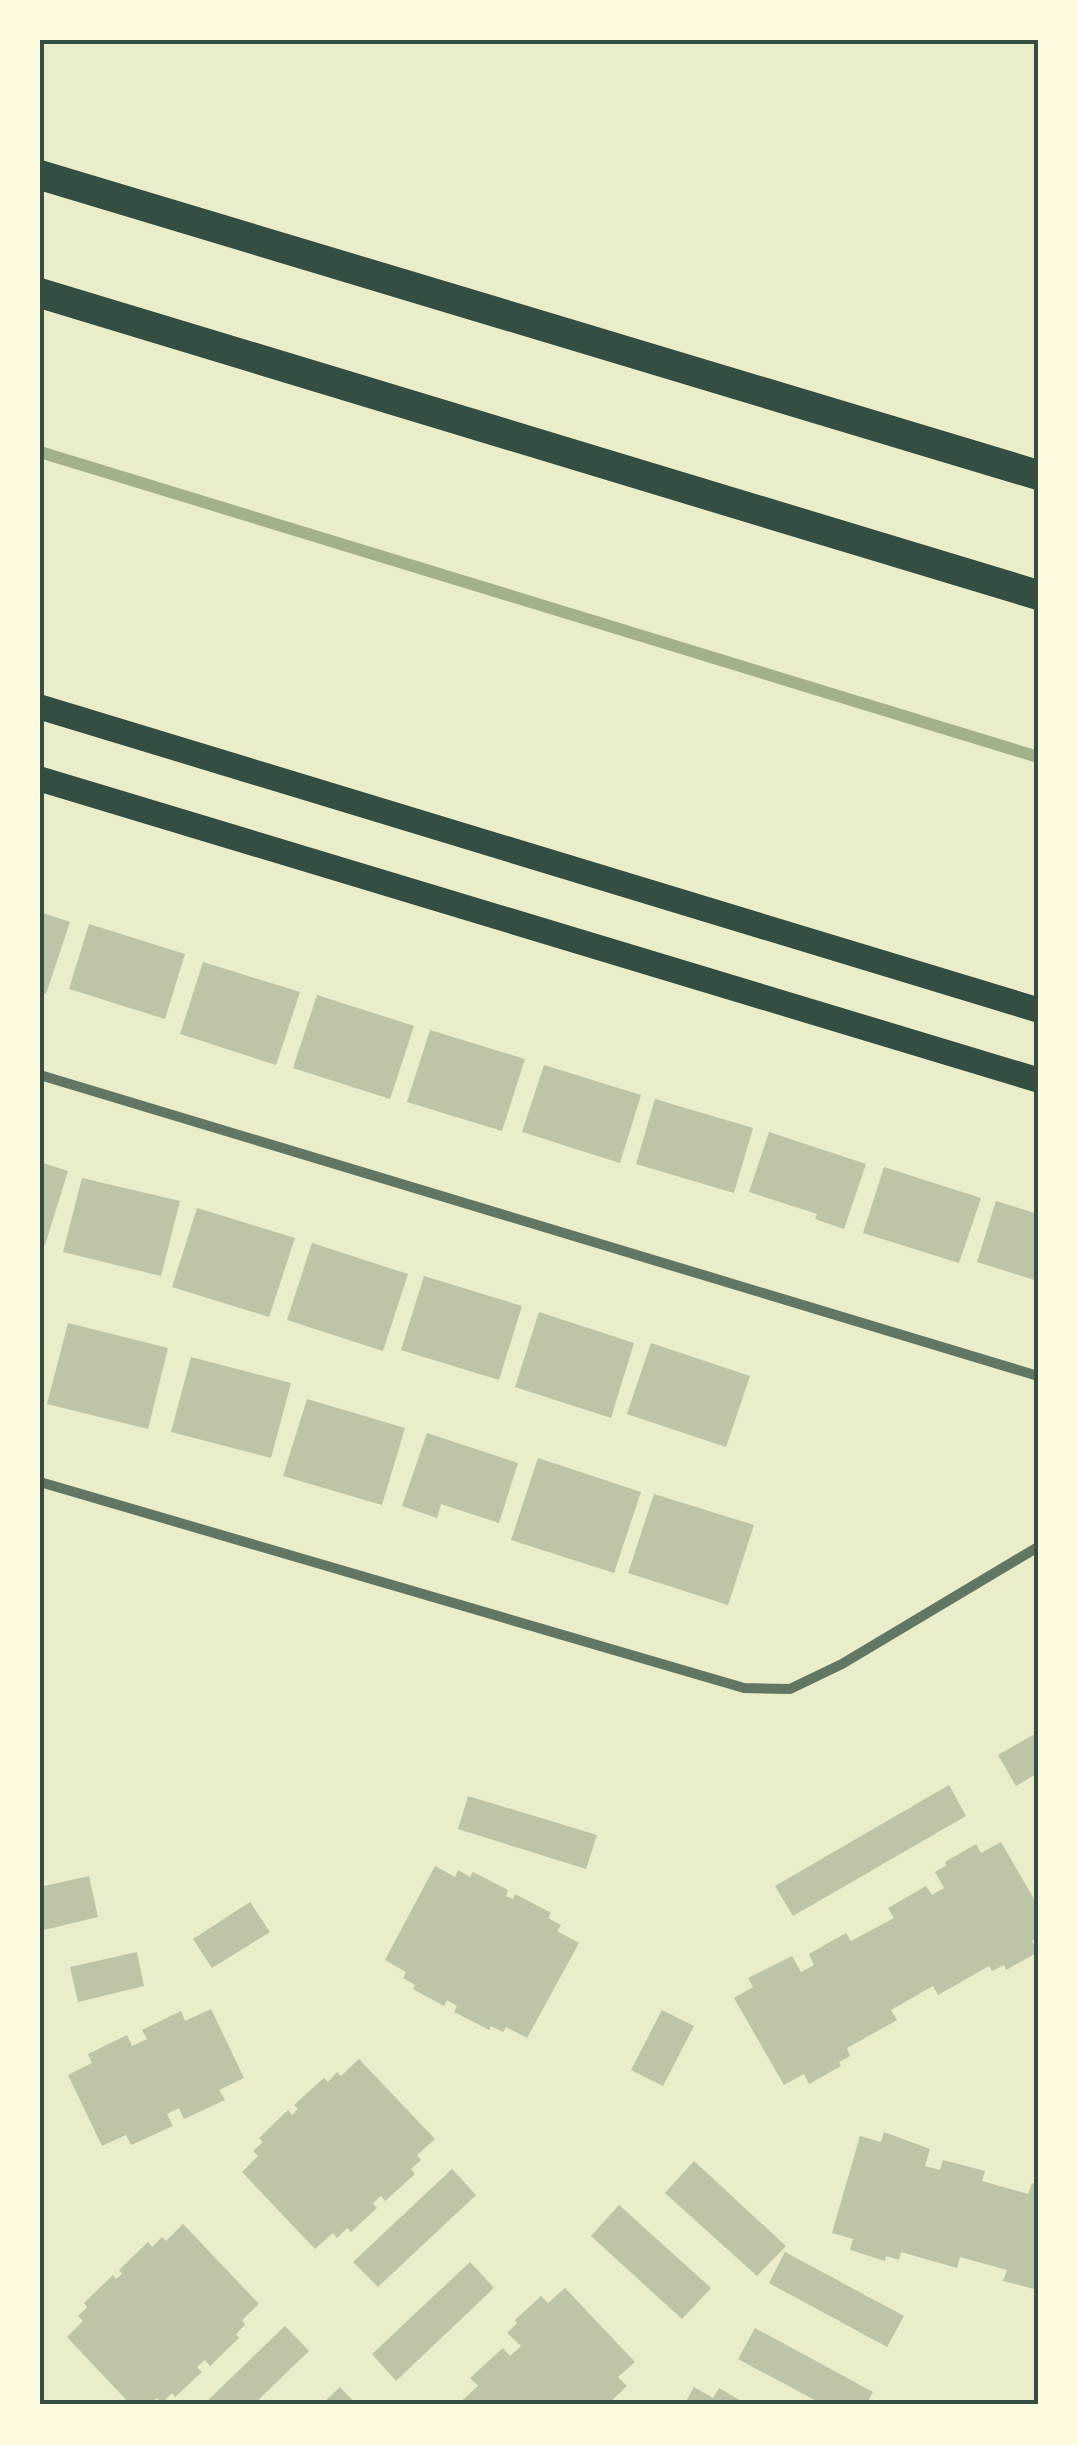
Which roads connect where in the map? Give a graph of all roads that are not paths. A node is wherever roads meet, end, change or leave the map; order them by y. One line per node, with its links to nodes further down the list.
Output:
1 (40, 175): 3 (highway)
2 (40, 293): 4 (highway)
3 (1038, 475)
4 (1038, 595)
5 (40, 707): 7 (main road)
6 (40, 779): 9 (main road)
7 (1038, 1010)
8 (40, 1075): 10 (street)
9 (1038, 1080)
10 (1038, 1376)
11 (40, 1482): 12 (street)
12 (1038, 1547)

